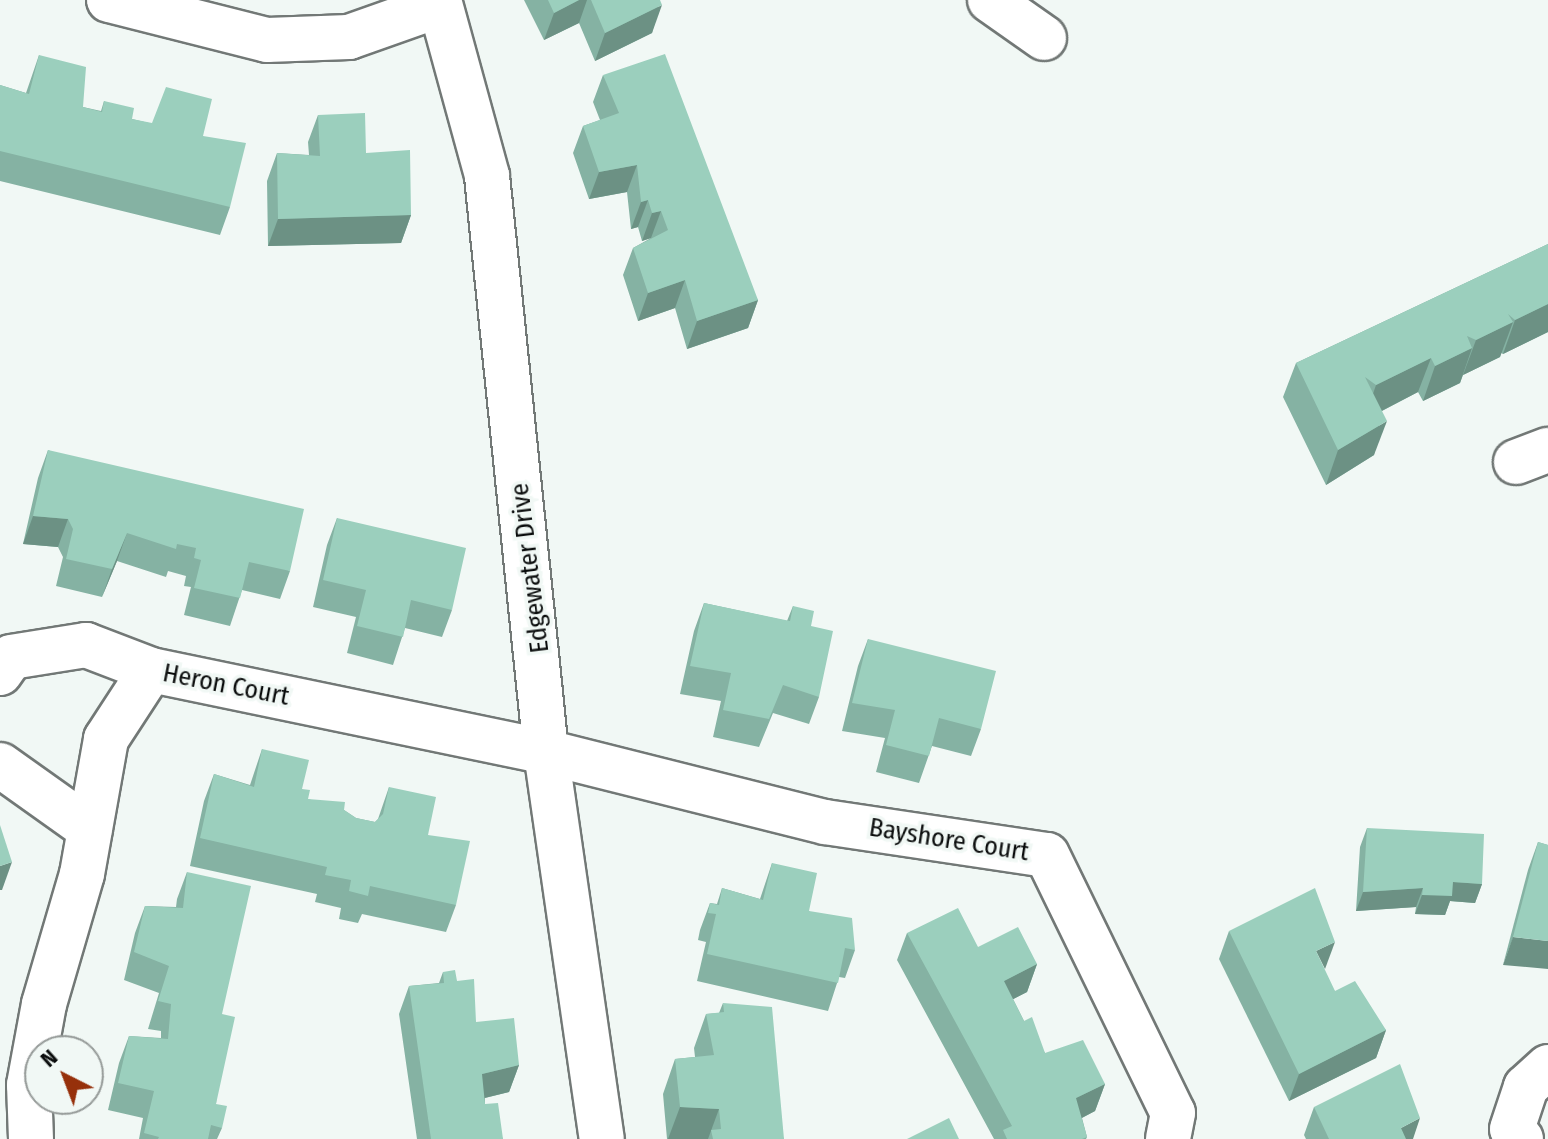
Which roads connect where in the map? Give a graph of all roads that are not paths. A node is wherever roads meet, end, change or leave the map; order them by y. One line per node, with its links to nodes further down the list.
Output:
1 (109, 0): 3 (street)
2 (990, 0): 4 (street)
3 (440, 2): 7 (street, Edgewater Drive)
4 (1044, 38)
5 (151, 670): 6 (street); 7 (street, Heron Court); 9 (street, Heron Court)
6 (0, 673)
7 (546, 752): 12 (street, Edgewater Drive); 13 (street, Bayshore Court)
8 (0, 765): 9 (street)
9 (90, 829): 11 (street, Heron Court)
10 (1548, 1067): 14 (street)
11 (31, 1139)
12 (602, 1139)
13 (1168, 1139)
14 (1521, 1139)

